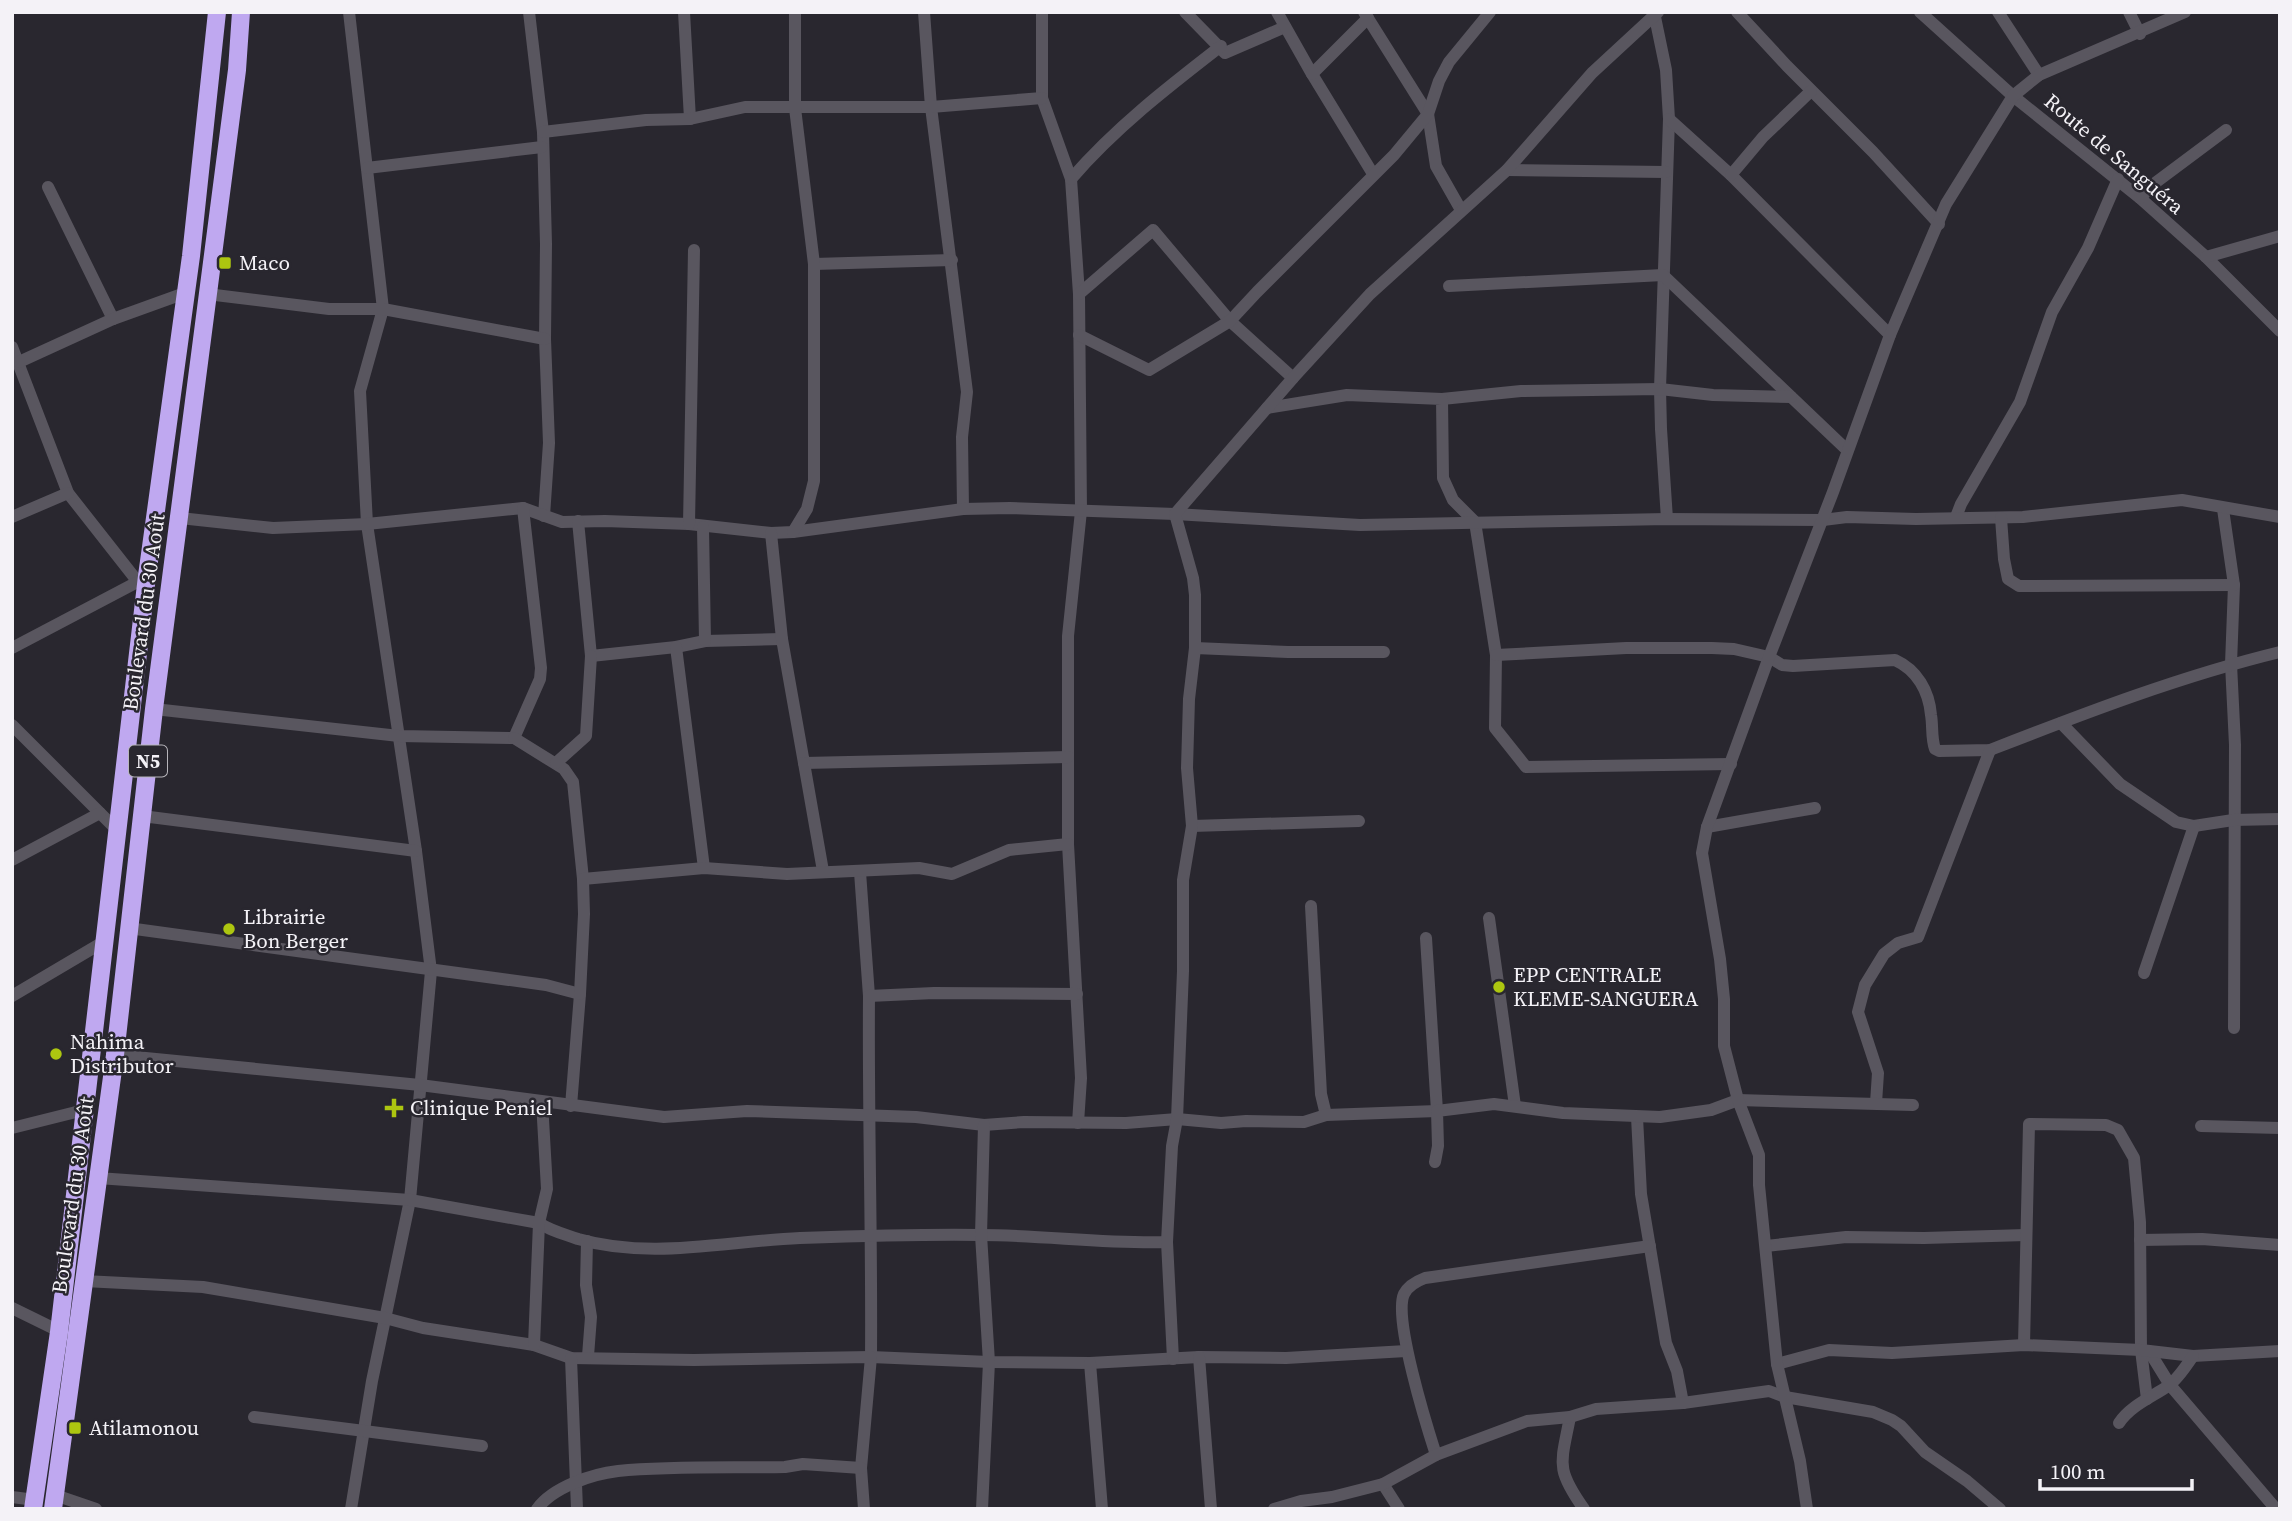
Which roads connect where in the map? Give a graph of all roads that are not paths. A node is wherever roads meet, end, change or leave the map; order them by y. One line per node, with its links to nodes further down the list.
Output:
1 (217, 12): 53 (highway, Boulevard du 30 Août / N5)
2 (241, 12): 54 (highway, Boulevard du 30 Août / N5)
3 (349, 12): 35 (street)
4 (529, 12): 33 (street)
5 (684, 12): 30 (street)
6 (795, 12): 28 (street)
7 (924, 12): 27 (street)
8 (1042, 12): 26 (street)
9 (1185, 12): 21 (street)
10 (1278, 12): 19 (street)
11 (1490, 12): 29 (street)
12 (1737, 12): 24 (street)
13 (1920, 12): 25 (street, Route de Sanguéra)
14 (1998, 12): 23 (street)
15 (2129, 12): 20 (street)
16 (2185, 12): 20 (street)
17 (1366, 15): 22 (street); 29 (street)
18 (1657, 15): 31 (street); 36 (street)
19 (1285, 27): 21 (street); 22 (street)
20 (2140, 33): 23 (street)
21 (1221, 46): 40 (street)
22 (1312, 74): 38 (street)
23 (2039, 75): 25 (street)
24 (1811, 91): 39 (street); 45 (street)
25 (2013, 96): 41 (street, Route de Sanguéra); 45 (street)
26 (1042, 98): 27 (street); 40 (street)
27 (931, 107): 28 (street); 49 (street)
28 (795, 108): 30 (street); 50 (street)
29 (1428, 114): 38 (street); 44 (street)
30 (690, 119): 33 (street)
31 (1669, 119): 37 (street); 39 (street)
32 (2226, 130): 43 (street)
33 (543, 132): 34 (street)
34 (542, 147): 35 (street); 62 (street)
35 (367, 168): 56 (street)
36 (1507, 170): 37 (street); 44 (street)
37 (1666, 172): 51 (street)
38 (1373, 174): 58 (street)
39 (1731, 175): 61 (street)
40 (1071, 179): 55 (street)
41 (2118, 179): 43 (street, Route de Sanguéra); 79 (street)
42 (48, 187): 57 (street)
43 (2140, 198): 48 (street, Route de Sanguéra)
44 (1461, 210): 65 (street)
45 (1939, 224): 61 (street)
46 (2280, 236): 48 (street)
47 (694, 250): 88 (street)
48 (2206, 257): 59 (street, Route de Sanguéra)
49 (952, 260): 50 (street); 73 (street)
50 (814, 264): 91 (street)
51 (1663, 275): 52 (street); 66 (street); 67 (street)
52 (1449, 286)
53 (185, 293): 57 (street); 92 (highway, Boulevard du 30 Août / N5)
54 (207, 294): 56 (street); 81 (highway, Boulevard du 30 Août / N5)
55 (1079, 294): 58 (street); 60 (street)
56 (383, 309): 62 (street); 87 (street)
57 (113, 319): 64 (street)
58 (1230, 321): 60 (street); 65 (street)
59 (2280, 331)
60 (1079, 335): 75 (street)
61 (1890, 335): 70 (street)
62 (545, 339): 77 (street)
63 (12, 347): 64 (street)
64 (19, 362): 71 (street)
65 (1293, 378): 69 (street)
66 (1660, 389): 67 (street); 68 (street); 83 (street)
67 (1791, 397): 70 (street)
68 (1442, 399): 69 (street); 86 (street)
69 (1267, 408): 76 (street)
70 (1847, 450): 84 (street)
71 (68, 493): 78 (street); 92 (street)
72 (523, 508): 77 (street); 87 (street); 109 (street)
73 (963, 509): 75 (street); 91 (street)
74 (2223, 509): 80 (street); 82 (street); 93 (street)
75 (1080, 511): 76 (street); 111 (street)
76 (1175, 514): 86 (street); 98 (street)
77 (544, 516): 85 (street)
78 (12, 517)
79 (1956, 517): 82 (street); 84 (street)
80 (2280, 517)
81 (180, 518): 87 (street); 105 (highway, Boulevard du 30 Août / N5)
82 (2001, 518): 93 (street)
83 (1667, 519): 84 (street); 86 (street)
84 (1823, 520): 103 (street)
85 (578, 521): 88 (street); 102 (street)
86 (1475, 522): 101 (street)
87 (367, 524): 108 (street)
88 (689, 524): 89 (street)
89 (703, 527): 90 (street); 95 (street)
90 (771, 533): 91 (street); 94 (street)
91 (793, 533)
92 (143, 579): 97 (street); 124 (highway, Boulevard du 30 Août / N5)
93 (2234, 585): 104 (street)
94 (782, 639): 95 (street); 113 (street)
95 (705, 642): 96 (street)
96 (676, 647): 102 (street); 128 (street)
97 (12, 648)
98 (1195, 648): 99 (street); 122 (street)
99 (1384, 652)
100 (2280, 652): 104 (street)
101 (1496, 655): 103 (street); 114 (street)
102 (591, 656): 112 (street)
103 (1769, 657): 110 (street); 114 (street)
104 (2231, 664): 106 (street); 119 (street)
105 (154, 709): 108 (street); 117 (highway, Boulevard du 30 Août / N5)
106 (2061, 723): 110 (street); 121 (street)
107 (14, 729): 116 (street)
108 (399, 736): 109 (street); 126 (street)
109 (514, 738): 112 (street)
110 (1990, 750): 148 (street)
111 (1068, 757): 113 (street); 125 (street)
112 (556, 763): 131 (street)
113 (804, 763): 129 (street)
114 (1731, 764): 123 (street)
115 (1815, 808): 123 (street)
116 (100, 813): 124 (street); 127 (street)
117 (142, 816): 126 (street); 134 (highway, Boulevard du 30 Août / N5)
118 (2280, 819): 119 (street)
119 (2233, 820): 121 (street); 143 (street)
120 (1359, 821): 122 (street)
121 (2194, 825): 138 (street)
122 (1192, 826): 157 (street)
123 (1707, 827): 146 (street)
124 (117, 830): 136 (highway, Boulevard du 30 Août / N5)
125 (1068, 844): 130 (street); 140 (street)
126 (416, 850): 137 (street)
127 (12, 860)
128 (704, 867): 129 (street); 131 (street)
129 (823, 871): 130 (street)
130 (860, 872): 142 (street)
131 (583, 879): 139 (street)
132 (1311, 906): 154 (street)
133 (1489, 918): 151 (street)
134 (128, 928): 137 (street); 144 (highway, Boulevard du 30 Août / N5)
135 (1426, 938): 153 (street)
136 (105, 942): 141 (street); 152 (highway, Boulevard du 30 Août / N5)
137 (431, 971): 139 (street); 145 (street)
138 (2144, 973)
139 (580, 993): 150 (street)
140 (1077, 994): 142 (street); 158 (street)
141 (12, 996)
142 (869, 996): 155 (street)
143 (2234, 1028)
144 (115, 1055): 145 (street); 164 (highway, Boulevard du 30 Août / N5)
145 (420, 1085): 147 (street); 165 (street)
146 (1738, 1100): 148 (street); 156 (street); 175 (street)
147 (542, 1102): 150 (street); 166 (street)
148 (1876, 1103): 149 (street)
149 (1913, 1105)
150 (571, 1106): 155 (street)
151 (1515, 1106): 153 (street); 156 (street)
152 (84, 1110): 161 (street); 179 (highway, Boulevard du 30 Août / N5)
153 (1437, 1111): 154 (street); 163 (street)
154 (1326, 1115): 157 (street)
155 (868, 1116): 159 (street); 169 (street)
156 (1637, 1117): 174 (street)
157 (1177, 1119): 158 (street); 172 (street)
158 (1078, 1123): 159 (street)
159 (984, 1125): 167 (street)
160 (2201, 1126): 162 (street)
161 (12, 1128)
162 (2280, 1128)
163 (1435, 1162)
164 (98, 1178): 165 (street); 176 (highway, Boulevard du 30 Août / N5)
165 (410, 1200): 166 (street); 178 (street)
166 (539, 1223): 171 (street); 181 (street)
167 (981, 1235): 169 (street); 172 (street); 192 (street)
168 (2026, 1235): 170 (street); 175 (street); 182 (street)
169 (872, 1237): 171 (street); 188 (street)
170 (2140, 1240): 173 (street); 184 (street)
171 (587, 1241): 186 (street)
172 (1167, 1242): 191 (street)
173 (2280, 1245)
174 (1650, 1246): 183 (street); 198 (street)
175 (1766, 1246): 194 (street)
176 (84, 1281): 178 (street); 180 (highway, Boulevard du 30 Août / N5)
177 (12, 1308): 179 (street)
178 (385, 1318): 181 (street); 202 (street)
179 (60, 1332): 180 (street); 211 (highway, Boulevard du 30 Août / N5)
180 (77, 1338): 209 (highway, Boulevard du 30 Août / N5)
181 (534, 1345): 190 (street)
182 (2024, 1345): 184 (street); 194 (street)
183 (1406, 1351): 189 (street); 204 (street)
184 (2146, 1351): 187 (street); 195 (street); 197 (street)
185 (2280, 1351): 187 (street)
186 (589, 1356): 188 (street); 190 (street)
187 (2193, 1356): 195 (street)
188 (870, 1357): 192 (street); 205 (street)
189 (1199, 1357): 191 (street); 219 (street)
190 (571, 1358): 206 (street)
191 (1173, 1359): 193 (street)
192 (989, 1362): 193 (street); 217 (street)
193 (1090, 1363): 218 (street)
194 (1777, 1364): 196 (street)
195 (2170, 1385): 197 (street); 225 (street)
196 (1785, 1397): 198 (street); 223 (street); 224 (street)
197 (2147, 1399): 201 (street)
198 (1683, 1403): 200 (street)
199 (254, 1417): 202 (street)
200 (1570, 1417): 204 (street); 222 (street)
201 (2119, 1423)
202 (364, 1429): 203 (street); 213 (street)
203 (482, 1446)
204 (1436, 1455): 207 (street)
205 (861, 1468): 206 (street); 216 (street)
206 (576, 1483): 214 (street); 215 (street)
207 (1383, 1484): 220 (street); 221 (street)
208 (12, 1497): 211 (street)
209 (54, 1502): 212 (street)
210 (2280, 1502): 225 (street)
211 (34, 1505)
212 (96, 1509)
213 (351, 1509)
214 (537, 1509)
215 (577, 1509)
216 (864, 1509)
217 (982, 1509)
218 (1102, 1509)
219 (1210, 1509)
220 (1275, 1509)
221 (1399, 1509)
222 (1584, 1509)
223 (1807, 1509)
224 (2000, 1509)
225 (2276, 1509)

